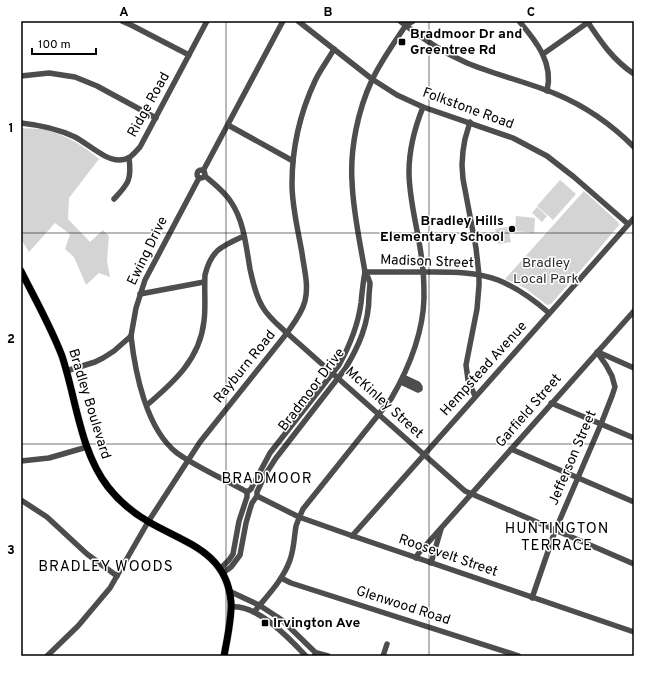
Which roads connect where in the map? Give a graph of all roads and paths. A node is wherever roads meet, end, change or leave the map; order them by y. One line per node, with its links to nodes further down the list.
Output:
1 (122, 21): 12 (street)
2 (208, 21): 12 (street, Ridge Road)
3 (283, 21): 21 (street, Ewing Drive)
4 (298, 21): 10 (street, Folkstone Road)
5 (400, 21): 9 (street)
6 (413, 21): 9 (street, Bradmoor Drive)
7 (519, 21): 11 (street)
8 (589, 22): 11 (street); 13 (street)
9 (406, 23): 15 (street, Bradmoor Drive); 16 (street)
10 (334, 49): 15 (street, Folkstone Road); 24 (street, Rayburn Road)
11 (543, 54): 16 (street)
12 (189, 55): 18 (street, Ridge Road)
13 (634, 74)
14 (21, 76): 18 (street)
15 (372, 79): 17 (street, Folkstone Road); 31 (street, Bradmoor Drive)
16 (546, 91): 22 (street)
17 (423, 106): 19 (street, Folkstone Road); 32 (street)
18 (156, 118): 23 (street, Ridge Road)
19 (470, 122): 28 (street, Folkstone Road); 33 (street)
20 (21, 123): 23 (street, Ridge Road)
21 (228, 125): 24 (street); 25 (street, Ewing Drive)
22 (634, 147)
23 (129, 158): 26 (street)
24 (294, 161): 38 (street, Rayburn Road)
25 (202, 175): 29 (street, McKinley Street); 35 (street, Ewing Drive)
26 (114, 199)
27 (634, 218): 28 (street, Hempstead Avenue)
28 (628, 224): 37 (street, Hempstead Avenue)
29 (244, 236): 34 (street); 38 (street, McKinley Street)
30 (21, 272): 42 (main road, Bradley Boulevard)
31 (365, 272): 32 (street, Madison Street); 43 (street, Bradmoor Drive); 44 (street, Bradmoor Drive)
32 (423, 272): 33 (street, Madison Street); 48 (street)
33 (479, 275): 37 (street, Madison Street); 45 (street)
34 (204, 282): 35 (street); 47 (street)
35 (140, 294): 39 (street, Ewing Drive)
36 (634, 311): 40 (street, Garfield Street)
37 (549, 313): 45 (street, Hempstead Avenue)
38 (287, 333): 43 (street, McKinley Street); 54 (street, Rayburn Road)
39 (131, 336): 42 (street); 47 (street)
40 (597, 352): 41 (street); 46 (street, Garfield Street); 49 (street, Jefferson Street)
41 (634, 368)
42 (66, 371): 51 (main road, Bradley Boulevard)
43 (332, 373): 44 (street, McKinley Street); 57 (street, Bradmoor Drive)
44 (338, 378): 48 (street, McKinley Street); 59 (street, Bradmoor Drive)
45 (475, 396): 53 (street, Hempstead Avenue)
46 (552, 403): 49 (street); 52 (street, Garfield Street)
47 (147, 405): 54 (street)
48 (379, 414): 53 (street, McKinley Street); 62 (street)
49 (601, 424): 50 (street); 56 (street, Jefferson Street)
50 (634, 438)
51 (87, 447): 55 (street); 63 (main road, Bradley Boulevard)
52 (511, 449): 56 (street); 58 (street, Garfield Street)
53 (424, 454): 58 (street, McKinley Street); 66 (street, Hempstead Avenue)
54 (188, 459): 57 (street); 63 (street, Rayburn Road)
55 (21, 461)
56 (578, 478): 61 (street); 65 (street, Jefferson Street)
57 (248, 493): 59 (street); 59 (street); 70 (street, Bradmoor Drive)
58 (471, 494): 64 (street, Garfield Street); 65 (street, McKinley Street)
59 (256, 496): 62 (street, Roosevelt Street); 70 (street, Bradmoor Drive)
60 (21, 500): 71 (street)
61 (634, 502)
62 (300, 516): 66 (street, Roosevelt Street); 72 (street)
63 (148, 522): 70 (main road, Bradley Boulevard); 71 (street, Rayburn Road)
64 (442, 527): 67 (street, Garfield Street); 68 (street, Garfield Street)
65 (555, 531): 69 (street, McKinley Street); 74 (street, Jefferson Street)
66 (352, 536): 67 (street, Roosevelt Street)
67 (416, 558): 68 (street, Roosevelt Street)
68 (431, 563): 74 (street, Roosevelt Street)
69 (634, 564)
70 (221, 571): 73 (main road, Bradley Boulevard)
71 (117, 576): 82 (street, Rayburn Road)
72 (281, 578): 77 (street); 87 (street, Glenwood Road)
73 (229, 591): 75 (street); 76 (main road, Bradley Boulevard)
74 (532, 598): 79 (street, Roosevelt Street)
75 (246, 599): 76 (street); 77 (street)
76 (231, 604): 78 (street); 83 (main road, Bradley Boulevard)
77 (259, 605): 78 (street); 81 (street)
78 (254, 612): 84 (street)
79 (634, 632)
80 (387, 644): 86 (street)
81 (316, 655): 85 (street)
82 (47, 656)
83 (224, 656)
84 (306, 656)
85 (328, 656)
86 (383, 656)
87 (519, 656)

